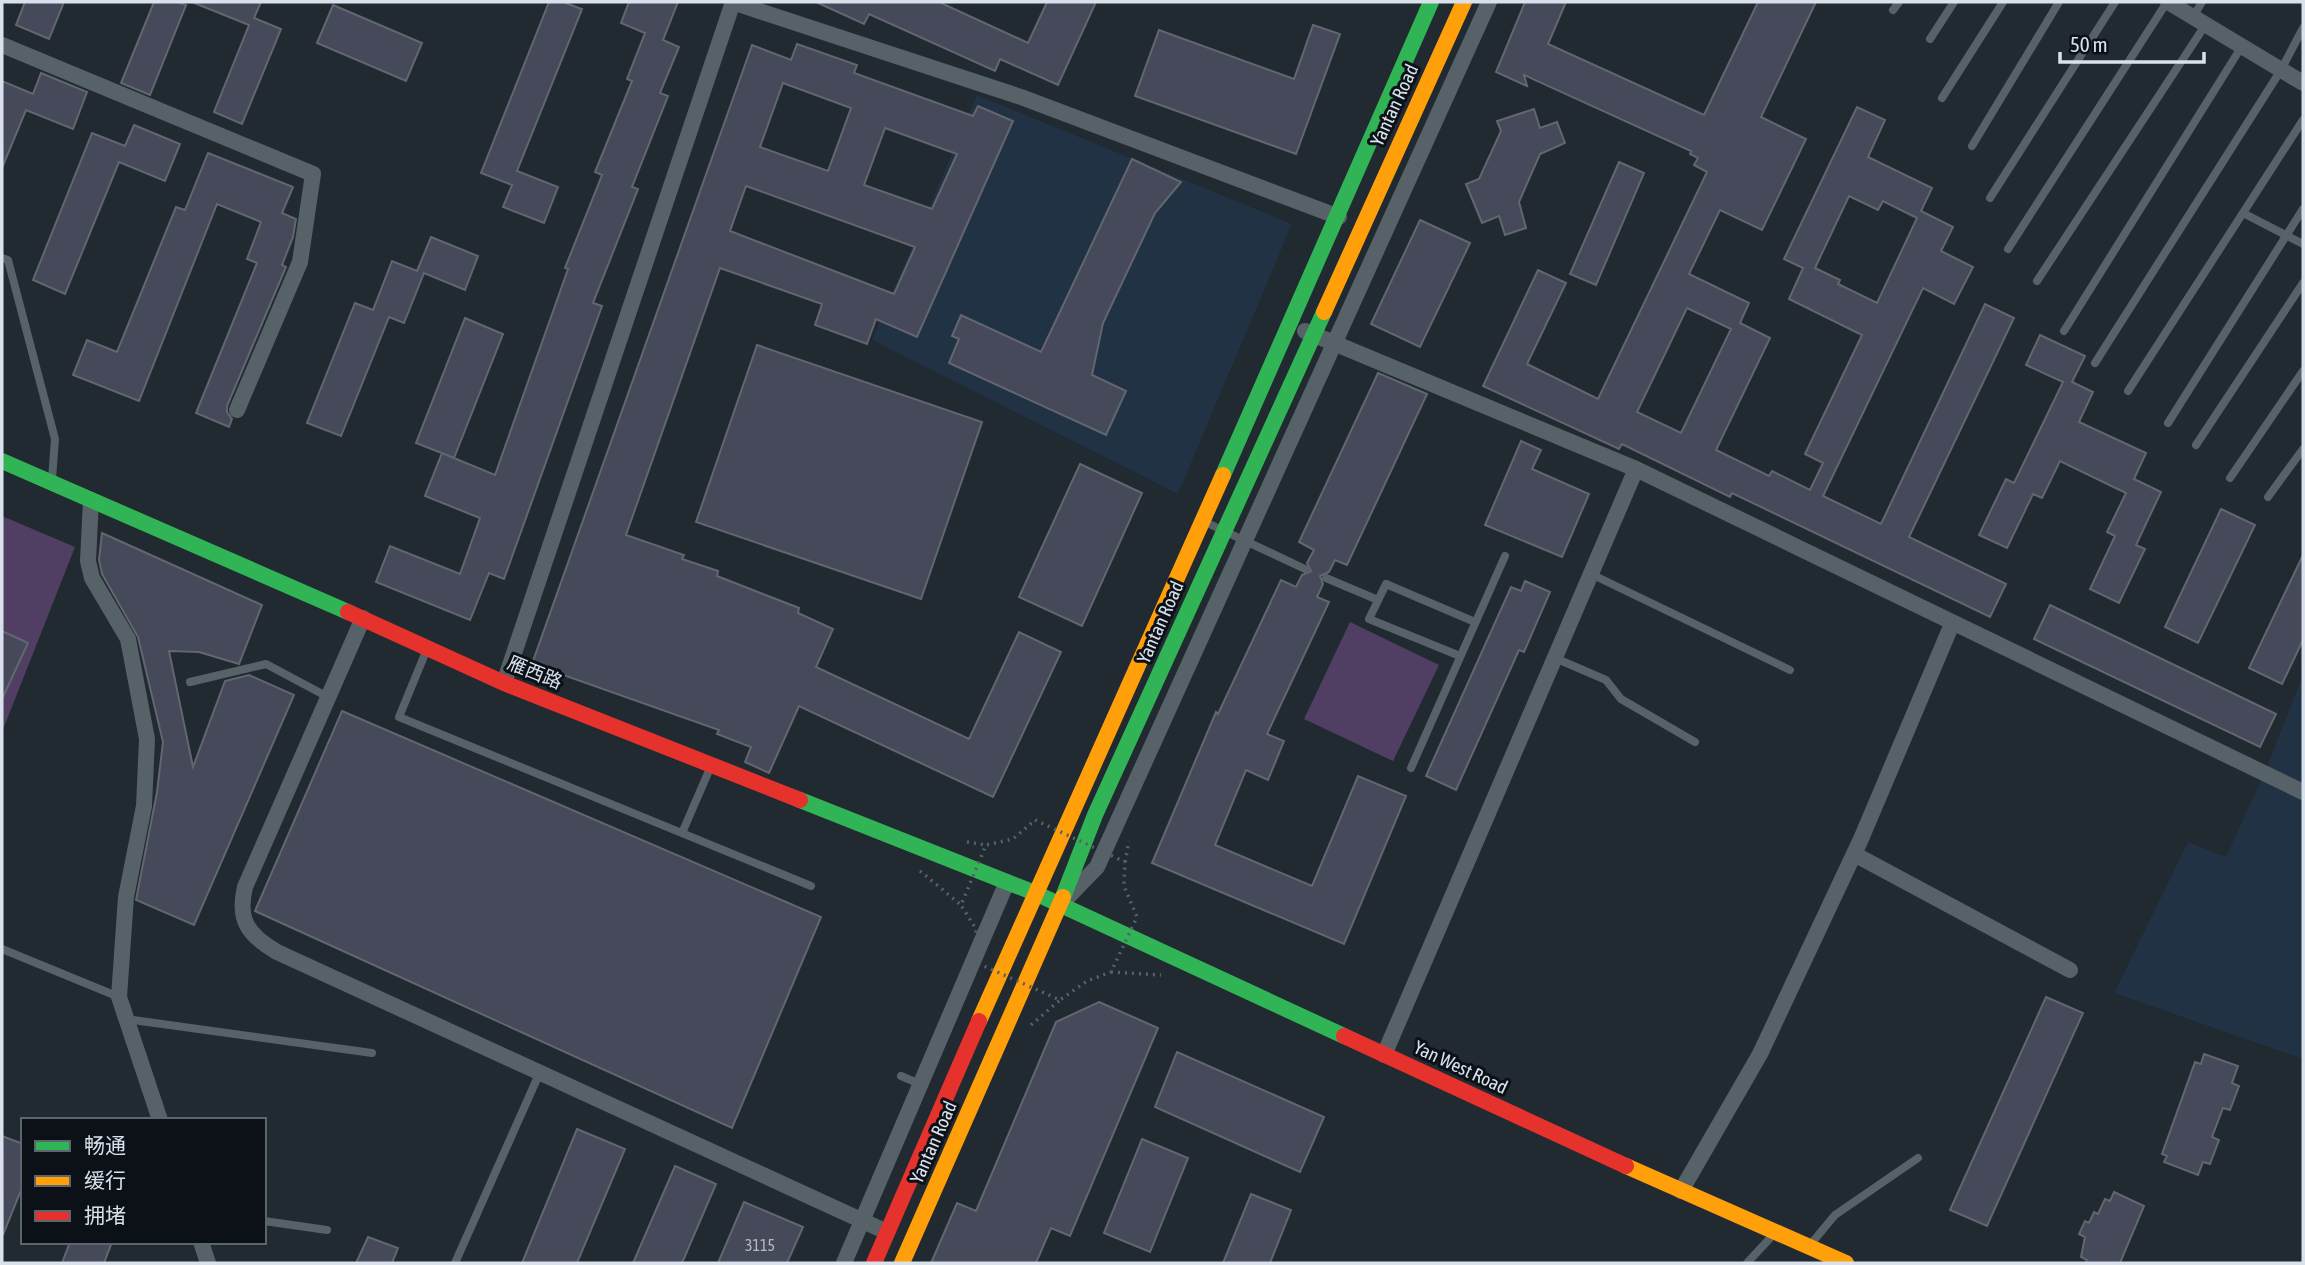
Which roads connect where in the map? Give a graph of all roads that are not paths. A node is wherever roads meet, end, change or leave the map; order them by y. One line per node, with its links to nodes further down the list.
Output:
1 (732, 2): 12 (street); 67 (street)
2 (1431, 2): 27 (main road, Yantan Road)
3 (1464, 2): 36 (main road, Yantan Road)
4 (1489, 2): 37 (street)
5 (1899, 2): 13 (lane)
6 (1954, 2): 16 (lane)
7 (2003, 2): 21 (lane)
8 (2059, 2): 23 (lane)
9 (2115, 2): 24 (lane)
10 (2168, 2): 14 (street); 30 (lane)
11 (2202, 2): 14 (lane)
12 (774, 9): 27 (street)
13 (1893, 10)
14 (2199, 20): 18 (street); 32 (lane)
15 (2303, 28): 19 (lane)
16 (1930, 39)
17 (2, 45): 41 (street)
18 (2242, 46): 19 (street); 35 (lane)
19 (2281, 70): 20 (street); 38 (lane)
20 (2303, 83)
21 (1942, 98)
22 (2303, 120): 26 (lane)
23 (1972, 146)
24 (1990, 198)
25 (2303, 209): 28 (lane)
26 (2243, 213): 28 (lane); 40 (lane)
27 (1339, 217): 34 (main road, Yantan Road)
28 (2286, 236): 29 (lane); 42 (lane)
29 (2303, 244)
30 (2008, 249)
31 (2, 258): 48 (lane)
32 (2038, 281)
33 (2303, 283): 43 (lane)
34 (1290, 324): 36 (street); 51 (main road, Yantan Road)
35 (2064, 331)
36 (1311, 334): 37 (street); 52 (main road, Yantan Road)
37 (1333, 345): 46 (street); 53 (street)
38 (2095, 363)
39 (2303, 371): 47 (lane)
40 (2129, 391)
41 (237, 410)
42 (2168, 423)
43 (2196, 445)
44 (2303, 449): 49 (lane)
45 (2, 460): 48 (main road, 雁西路)
46 (1636, 469): 56 (street); 61 (street)
47 (2230, 478)
48 (51, 482): 50 (main road, 雁西路)
49 (2268, 497)
50 (92, 500): 59 (main road, 雁西路); 81 (street)
51 (1203, 521): 52 (lane); 77 (main road, Yantan Road)
52 (1224, 531): 53 (lane); 78 (main road, Yantan Road)
53 (1246, 541): 55 (lane); 78 (street)
54 (1505, 555): 60 (lane)
55 (1305, 569)
56 (1591, 574): 64 (street); 65 (lane)
57 (1326, 578): 58 (lane)
58 (1378, 600): 60 (lane); 63 (lane)
59 (363, 618): 62 (main road, 雁西路); 68 (street)
60 (1475, 622): 63 (lane)
61 (1952, 624): 72 (street); 74 (street)
62 (428, 647): 67 (main road, 雁西路); 73 (lane)
63 (1460, 656): 71 (lane)
64 (1555, 658): 69 (lane); 84 (street)
65 (1790, 670)
66 (190, 682): 68 (lane)
67 (503, 683): 70 (main road, 雁西路)
68 (328, 696): 85 (street)
69 (1695, 742)
70 (712, 763): 73 (lane); 75 (main road, 雁西路)
71 (1411, 768)
72 (2303, 792)
73 (682, 833): 76 (lane)
74 (1854, 854): 80 (street); 90 (street)
75 (1007, 882): 77 (main road, 雁西路); 87 (street, Yantan Road)
76 (811, 886)
77 (1035, 893): 78 (main road, 雁西路); 94 (main road, Yantan Road)
78 (1060, 905): 84 (main road, Yan West Road); 102 (main road, Yantan Road)
79 (2, 949): 81 (lane)
80 (2070, 970)
81 (119, 997): 82 (street)
82 (125, 1019): 83 (lane); 88 (street)
83 (372, 1053)
84 (1384, 1055): 90 (main road, Yan West Road)
85 (540, 1072): 91 (street); 99 (lane)
86 (901, 1076): 87 (lane)
87 (920, 1084): 91 (street, Yantan Road)
88 (159, 1118)
89 (1918, 1158): 97 (lane)
90 (1681, 1191): 95 (main road, Yan West Road)
91 (863, 1220): 94 (street); 100 (street, Yantan Road)
92 (266, 1221): 93 (lane)
93 (327, 1230)
94 (887, 1232): 101 (main road, Yantan Road)
95 (1775, 1233): 97 (main road, Yan West Road); 103 (lane)
96 (202, 1244): 98 (street)
97 (1808, 1247): 104 (main road, Yan West Road)
98 (208, 1263)
99 (455, 1263)
100 (844, 1263)
101 (874, 1263)
102 (902, 1263)
103 (1747, 1263)
104 (1846, 1263)

